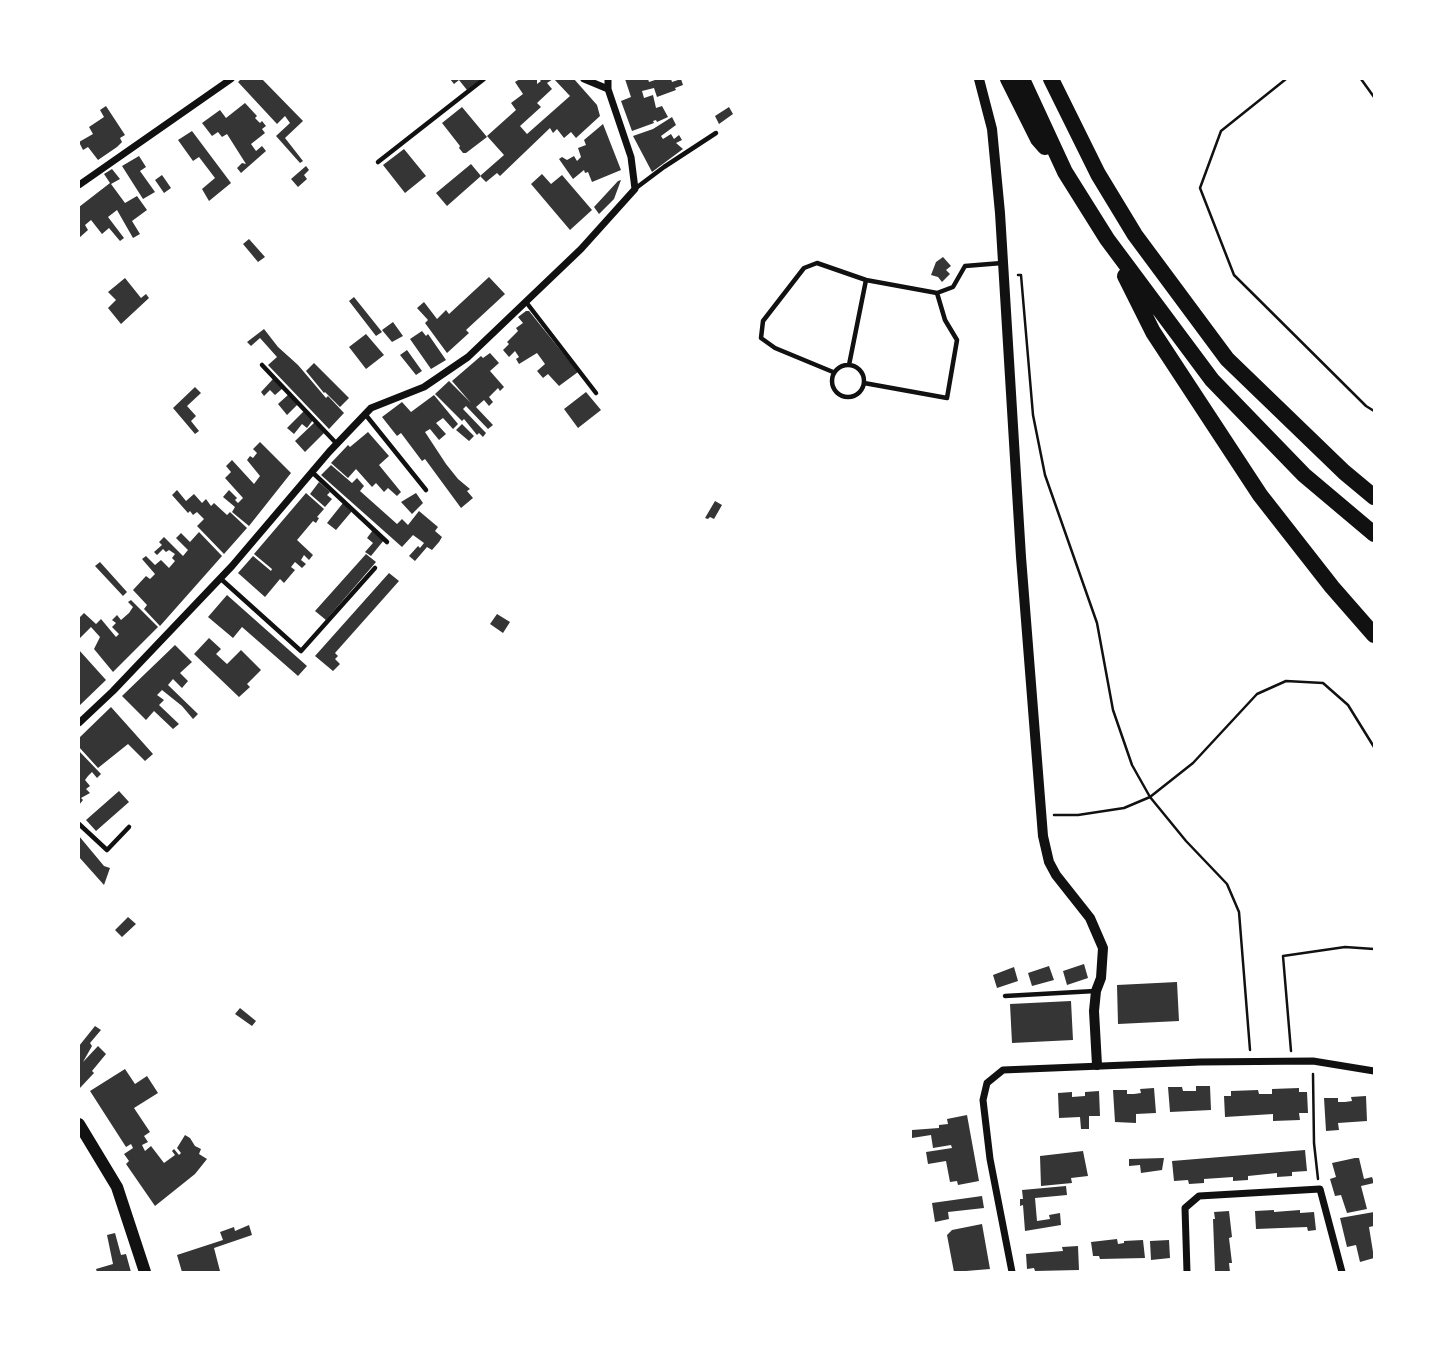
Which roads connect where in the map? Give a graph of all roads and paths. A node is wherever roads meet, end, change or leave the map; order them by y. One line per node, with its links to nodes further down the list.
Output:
1 (232, 79): 18 (street)
2 (484, 79): 16 (lane)
3 (583, 79): 12 (street)
4 (608, 79): 12 (street)
5 (979, 79): 21 (street)
6 (1008, 79): 17 (highway)
7 (1022, 79): 17 (highway)
8 (1051, 79): 14 (highway)
9 (1056, 79): 14 (highway)
10 (1286, 79): 31 (path)
11 (1361, 79): 13 (path)
12 (608, 89): 19 (street)
13 (1374, 97)
14 (1064, 107): 35 (highway)
15 (716, 133): 19 (lane)
16 (378, 162)
17 (1065, 172): 20 (highway)
18 (79, 185)
19 (635, 189): 25 (street)
20 (1107, 239): 39 (highway); 43 (highway)
21 (1003, 263): 22 (street); 24 (lane)
22 (1004, 276): 46 (path); 47 (street)
23 (866, 280): 24 (lane); 27 (lane); 28 (lane)
24 (937, 293): 29 (lane)
25 (526, 301): 30 (lane); 32 (street)
26 (262, 365): 33 (lane)
27 (849, 365): 28 (lane); 29 (lane)
28 (833, 372): 29 (lane)
29 (864, 383)
30 (596, 393)
31 (1374, 411)
32 (365, 414): 33 (street); 36 (lane)
33 (337, 444): 34 (street)
34 (312, 472): 40 (lane); 42 (street)
35 (1344, 472): 37 (highway); 38 (highway)
36 (426, 490)
37 (1374, 490)
38 (1374, 496)
39 (1374, 534)
40 (387, 542)
41 (375, 568): 42 (lane)
42 (220, 578): 44 (street)
43 (1374, 635)
44 (79, 723)
45 (1374, 747): 46 (path)
46 (1150, 797): 47 (path); 55 (path)
47 (1042, 816): 51 (street)
48 (79, 824): 49 (lane)
49 (129, 827)
50 (1374, 949): 53 (path)
51 (1096, 991): 52 (lane); 56 (street)
52 (1005, 996)
53 (1291, 1061): 54 (street); 55 (street)
54 (1313, 1061): 57 (street); 59 (path)
55 (1251, 1062): 56 (street)
56 (1097, 1065): 61 (street)
57 (1374, 1071)
58 (79, 1124): 60 (main road)
59 (1320, 1189): 62 (street); 63 (street)
60 (143, 1267)
61 (1012, 1272)
62 (1186, 1272)
63 (1342, 1272)

